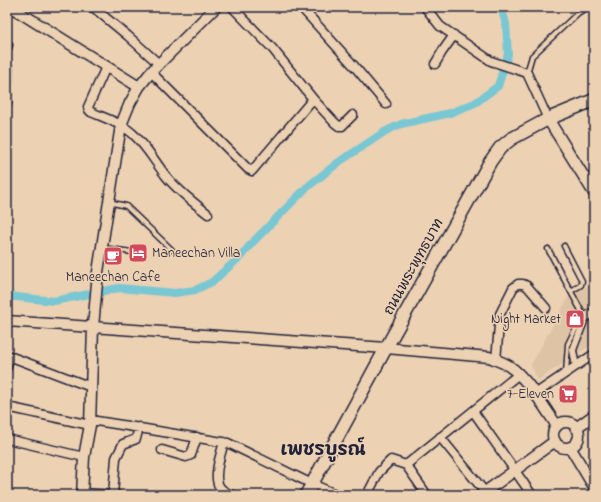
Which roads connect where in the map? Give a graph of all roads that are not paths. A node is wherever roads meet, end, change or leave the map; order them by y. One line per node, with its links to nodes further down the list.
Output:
1 (11, 7): 8 (street)
2 (80, 7): 10 (street)
3 (216, 7): 10 (street)
4 (232, 7): 17 (street)
5 (301, 7): 20 (street)
6 (425, 7): 9 (street)
7 (587, 7): 15 (lane)
8 (24, 10): 13 (street)
9 (454, 35): 11 (street); 15 (street)
10 (159, 64): 14 (street)
11 (435, 64)
12 (7, 66): 19 (street)
13 (106, 67): 16 (street); 23 (street)
14 (151, 72): 16 (street); 17 (street)
15 (527, 73): 22 (street)
16 (139, 87): 23 (street)
17 (313, 99): 21 (street)
18 (594, 100): 22 (main road, ถนนพระพุทธบาท)
19 (7, 104)
20 (386, 104)
21 (353, 115)
22 (548, 119): 24 (street); 39 (main road, ถนนพระพุทธบาท)
23 (121, 125): 25 (street); 26 (street)
24 (594, 192)
25 (109, 202): 28 (street); 30 (lane)
26 (208, 214)
27 (564, 246): 32 (lane)
28 (102, 248): 31 (lane); 38 (street)
29 (548, 249): 32 (lane)
30 (172, 250)
31 (132, 252)
32 (571, 291): 36 (lane)
33 (546, 308): 41 (street)
34 (594, 309): 36 (lane)
35 (594, 313): 42 (street)
36 (584, 316): 45 (lane)
37 (7, 321): 38 (street)
38 (93, 327): 39 (street); 46 (street)
39 (386, 348): 41 (street); 66 (main road, ถนนพระพุทธบาท)
40 (594, 354): 42 (street)
41 (496, 360): 44 (street)
42 (576, 366): 45 (street)
43 (7, 367): 46 (street)
44 (519, 374): 47 (street); 49 (street)
45 (566, 374): 47 (street)
46 (91, 387): 51 (street)
47 (535, 394): 52 (street)
48 (7, 407): 51 (street)
49 (473, 411): 56 (street); 64 (street)
50 (594, 415): 54 (street)
51 (90, 423): 53 (street); 62 (street)
52 (557, 426): 54 (street); 58 (street)
53 (139, 427): 55 (street); 68 (street)
54 (576, 428): 60 (street)
55 (197, 437): 59 (street); 61 (street)
56 (440, 437): 63 (street); 69 (street)
57 (7, 439): 62 (street)
58 (555, 441): 60 (street); 64 (street)
59 (224, 442): 66 (street); 71 (street)
60 (570, 447): 65 (street)
61 (162, 450)
62 (84, 457): 67 (street)
63 (406, 465): 73 (street); 74 (street)
64 (514, 470): 69 (street); 75 (street)
65 (594, 487)
66 (309, 490): 72 (street)
67 (82, 494): 68 (street)
68 (114, 494): 70 (street)
69 (483, 494)
70 (117, 495)
71 (232, 495)
72 (338, 495)
73 (367, 495)
74 (427, 495)
75 (532, 495)

